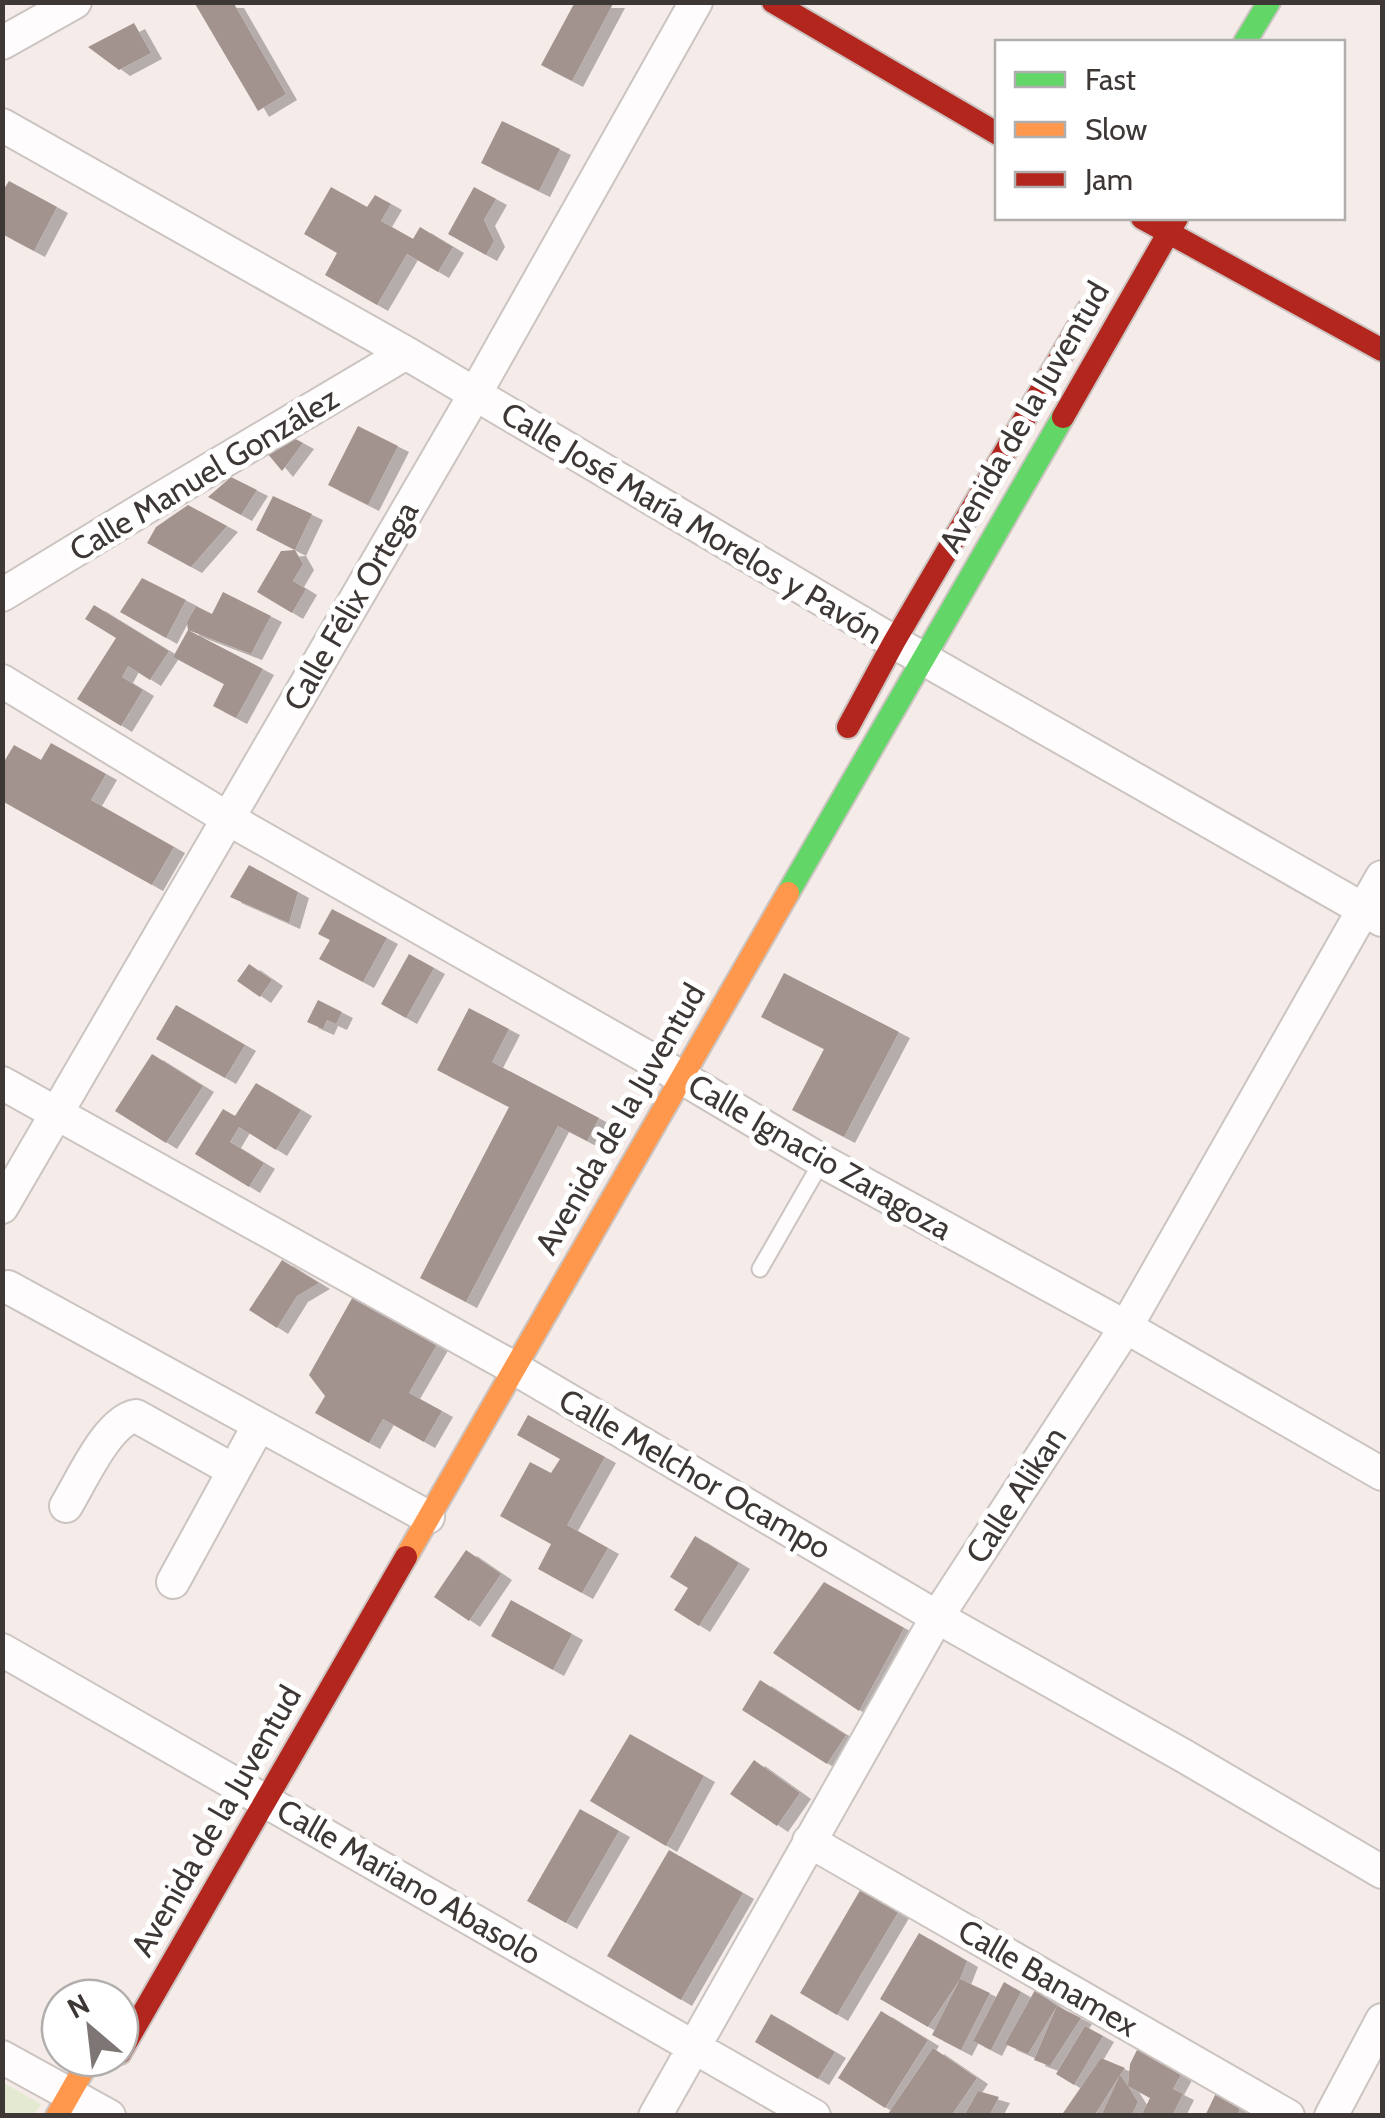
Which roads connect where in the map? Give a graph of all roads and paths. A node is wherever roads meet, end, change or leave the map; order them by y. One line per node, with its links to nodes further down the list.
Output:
1 (75, 2): 6 (street)
2 (696, 2): 14 (street, Calle Félix Ortega)
3 (773, 2): 8 (street)
4 (1269, 2): 5 (street)
5 (1246, 40)
6 (2, 43)
7 (2, 126): 13 (street, Calle José María Morelos y Pavón)
8 (995, 132)
9 (1139, 221): 10 (street)
10 (1172, 225): 12 (street); 16 (street, Avenida de la Juventud)
11 (1096, 295): 16 (street, Avenida de la Juventud)
12 (1382, 350)
13 (406, 353): 14 (street, Calle José María Morelos y Pavón); 15 (street, Calle Manuel González)
14 (475, 394): 16 (street, Calle José María Morelos y Pavón); 19 (street, Calle Félix Ortega)
15 (2, 595)
16 (908, 650): 18 (street, Avenida de la Juventud); 21 (street, Calle José María Morelos y Pavón); 22 (street, Avenida de la Juventud)
17 (2, 680): 19 (street, Calle Ignacio Zaragoza)
18 (842, 738)
19 (227, 818): 22 (street, Calle Ignacio Zaragoza); 24 (street, Calle Félix Ortega)
20 (1382, 877): 21 (street, Calle Alikan)
21 (1374, 915): 29 (street, Calle Alikan)
22 (664, 1068): 25 (street, Calle Ignacio Zaragoza); 30 (street, Avenida de la Juventud)
23 (2, 1083): 24 (street, Calle Melchor Ocampo)
24 (56, 1114): 26 (street, Calle Félix Ortega); 30 (street, Calle Melchor Ocampo)
25 (822, 1161): 27 (lane); 29 (street, Calle Ignacio Zaragoza)
26 (2, 1206)
27 (760, 1269)
28 (8, 1287): 31 (street)
29 (1126, 1326): 33 (street, Calle Ignacio Zaragoza); 37 (street, Calle Alikan)
30 (498, 1359): 35 (street, Avenida de la Juventud); 37 (street, Calle Melchor Ocampo)
31 (259, 1425): 32 (street); 35 (street)
32 (233, 1470): 34 (street); 36 (street)
33 (1382, 1474)
34 (66, 1506)
35 (413, 1508): 39 (street, Avenida de la Juventud)
36 (173, 1582)
37 (937, 1616): 40 (street, Calle Alikan); 41 (street, Calle Melchor Ocampo)
38 (2, 1650): 39 (street, Calle Mariano Abasolo)
39 (250, 1792): 43 (street, Calle Mariano Abasolo); 45 (street, Avenida de la Juventud)
40 (809, 1841): 43 (street, Calle Alikan); 48 (street, Calle Banamex)
41 (1382, 1872)
42 (1382, 2020): 49 (street)
43 (692, 2047): 46 (street, Calle Alikan); 47 (street, Calle Mariano Abasolo)
44 (2, 2057): 45 (street)
45 (95, 2091)
46 (655, 2116)
47 (814, 2116)
48 (1288, 2116)
49 (1331, 2116)

